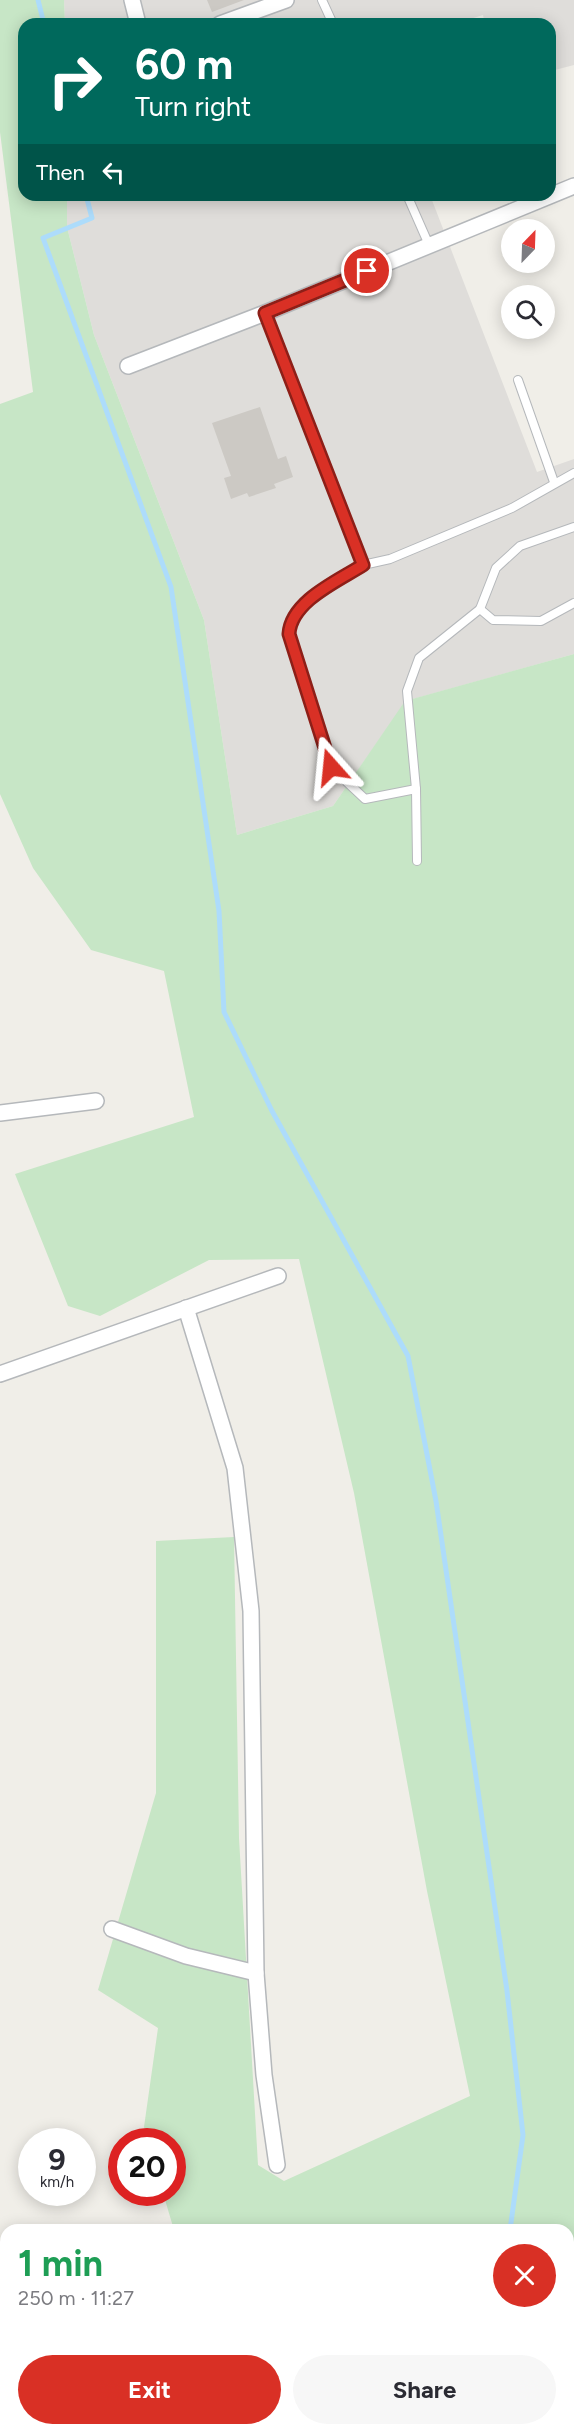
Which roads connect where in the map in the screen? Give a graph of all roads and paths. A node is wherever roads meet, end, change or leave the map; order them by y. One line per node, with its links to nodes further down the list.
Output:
1 (132, 0): 4 (street)
2 (286, 0): 5 (street)
3 (322, 0): 6 (lane)
4 (136, 18)
5 (236, 18)
6 (330, 18)
7 (574, 186): 8 (street)
8 (556, 193)
9 (410, 201): 11 (lane)
10 (537, 201): 11 (street)
11 (429, 245): 12 (street)
12 (265, 313): 13 (street); 18 (lane)
13 (128, 366)
14 (518, 380): 16 (lane)
15 (574, 473): 16 (lane)
16 (554, 482): 18 (lane)
17 (574, 527): 20 (lane)
18 (363, 565): 21 (lane)
19 (574, 603): 20 (lane)
20 (480, 609): 21 (lane)
21 (416, 789): 22 (lane)
22 (417, 861)
23 (96, 1101): 24 (street)
24 (0, 1113)
25 (278, 1276): 26 (street)
26 (186, 1308): 27 (street); 29 (street)
27 (0, 1374)
28 (112, 1929): 29 (street)
29 (256, 1973): 30 (street)
30 (277, 2165)

